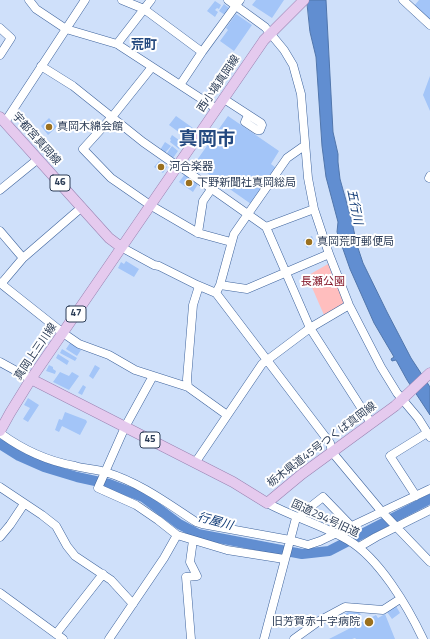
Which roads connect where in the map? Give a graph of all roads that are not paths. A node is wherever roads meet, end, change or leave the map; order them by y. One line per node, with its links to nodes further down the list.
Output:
1 (85, 0): 12 (street)
2 (122, 0): 9 (street)
3 (151, 0): 9 (street)
4 (228, 0): 8 (street)
5 (303, 0): 13 (main road, 西小塙真岡線)
6 (403, 0): 10 (street)
7 (32, 1): 12 (street)
8 (238, 3): 13 (street); 15 (street)
9 (144, 9): 14 (street); 15 (street)
10 (430, 25)
11 (0, 28): 16 (street)
12 (66, 28): 14 (street); 17 (street)
13 (270, 33): 20 (main road, 西小塙真岡線); 25 (street)
14 (117, 44): 18 (street)
15 (202, 52): 19 (street)
16 (0, 55)
17 (41, 66): 23 (street); 24 (street)
18 (152, 67): 19 (street); 23 (street)
19 (180, 85): 21 (street)
20 (224, 98): 21 (main road, 西小塙真岡線); 22 (street)
21 (217, 109): 27 (main road, 西小塙真岡線)
22 (248, 115)
23 (112, 117): 27 (street); 30 (street)
24 (2, 119): 26 (main road, 宇都宮真岡線 / 46)
25 (304, 146): 32 (street); 33 (street)
26 (38, 159): 29 (street); 31 (main road, 宇都宮真岡線 / 46)
27 (178, 165): 28 (street); 30 (main road, 西小塙真岡線)
28 (212, 188): 33 (street); 36 (street)
29 (0, 190)
30 (150, 205): 36 (street); 38 (main road, 西小塙真岡線)
31 (82, 207): 38 (main road, 宇都宮真岡線 / 46); 40 (street)
32 (314, 209): 34 (street); 39 (street)
33 (248, 214): 34 (street); 37 (street)
34 (266, 227): 41 (street)
35 (0, 230): 40 (street)
36 (198, 233): 37 (street)
37 (231, 242): 43 (street)
38 (121, 248): 44 (street); 48 (main road, 真岡上三川線 / 47)
39 (329, 254): 41 (street); 46 (street)
40 (23, 258): 42 (street)
41 (286, 272): 43 (street); 47 (street)
42 (0, 284): 48 (street)
43 (220, 285): 45 (street)
44 (199, 286): 45 (street); 54 (street)
45 (216, 293): 49 (street)
46 (349, 305): 47 (street); 55 (street)
47 (310, 328): 49 (street); 57 (street)
48 (63, 333): 52 (street); 53 (main road, 真岡上三川線 / 47)
49 (267, 359): 56 (street); 61 (street)
50 (0, 362): 53 (street)
51 (430, 373): 55 (main road, 栃木県道45号つくば真岡線)
52 (153, 376): 54 (street); 58 (street)
53 (31, 379): 58 (main road, 栃木県道45号つくば真岡線 / 45); 59 (main road, 真岡上三川線 / 47)
54 (188, 388): 56 (street)
55 (404, 398): 57 (main road, 栃木県道45号つくば真岡線); 60 (street)
56 (227, 415): 62 (street)
57 (371, 423): 61 (main road, 栃木県道45号つくば真岡線)
58 (125, 427): 62 (main road, 栃木県道45号つくば真岡線 / 45); 63 (street)
59 (0, 432): 63 (street)
60 (428, 435): 66 (street)
61 (332, 452): 67 (main road, 栃木県道45号つくば真岡線); 70 (street)
62 (195, 463): 67 (main road, 栃木県道45号つくば真岡線 / 45)
63 (105, 473): 74 (street); 78 (street)
64 (0, 487): 68 (street)
65 (430, 489): 66 (street)
66 (416, 496): 70 (street)
67 (267, 503): 71 (street, 国道294号旧道)
68 (24, 504): 76 (street); 82 (street)
69 (430, 510): 73 (street)
70 (383, 513): 72 (street); 73 (street)
71 (296, 518): 72 (street); 75 (street, 国道294号旧道); 78 (street)
72 (351, 526): 75 (street)
73 (394, 526): 79 (street); 81 (street)
74 (177, 535): 77 (street); 85 (street)
75 (338, 535): 78 (street); 79 (street, 国道294号旧道)
76 (0, 537)
77 (193, 540): 80 (street); 88 (street)
78 (289, 542): 80 (street)
79 (357, 546): 84 (street, 国道294号旧道)
80 (285, 558): 89 (street)
81 (430, 562)
82 (103, 574): 85 (street); 86 (street)
83 (0, 593): 86 (street)
84 (400, 599): 91 (street); 92 (street, 国道294号旧道)
85 (133, 604): 87 (street)
86 (60, 637)
87 (109, 639)
88 (191, 639)
89 (264, 639): 90 (street)
90 (269, 639)
91 (294, 639)
92 (423, 639)

